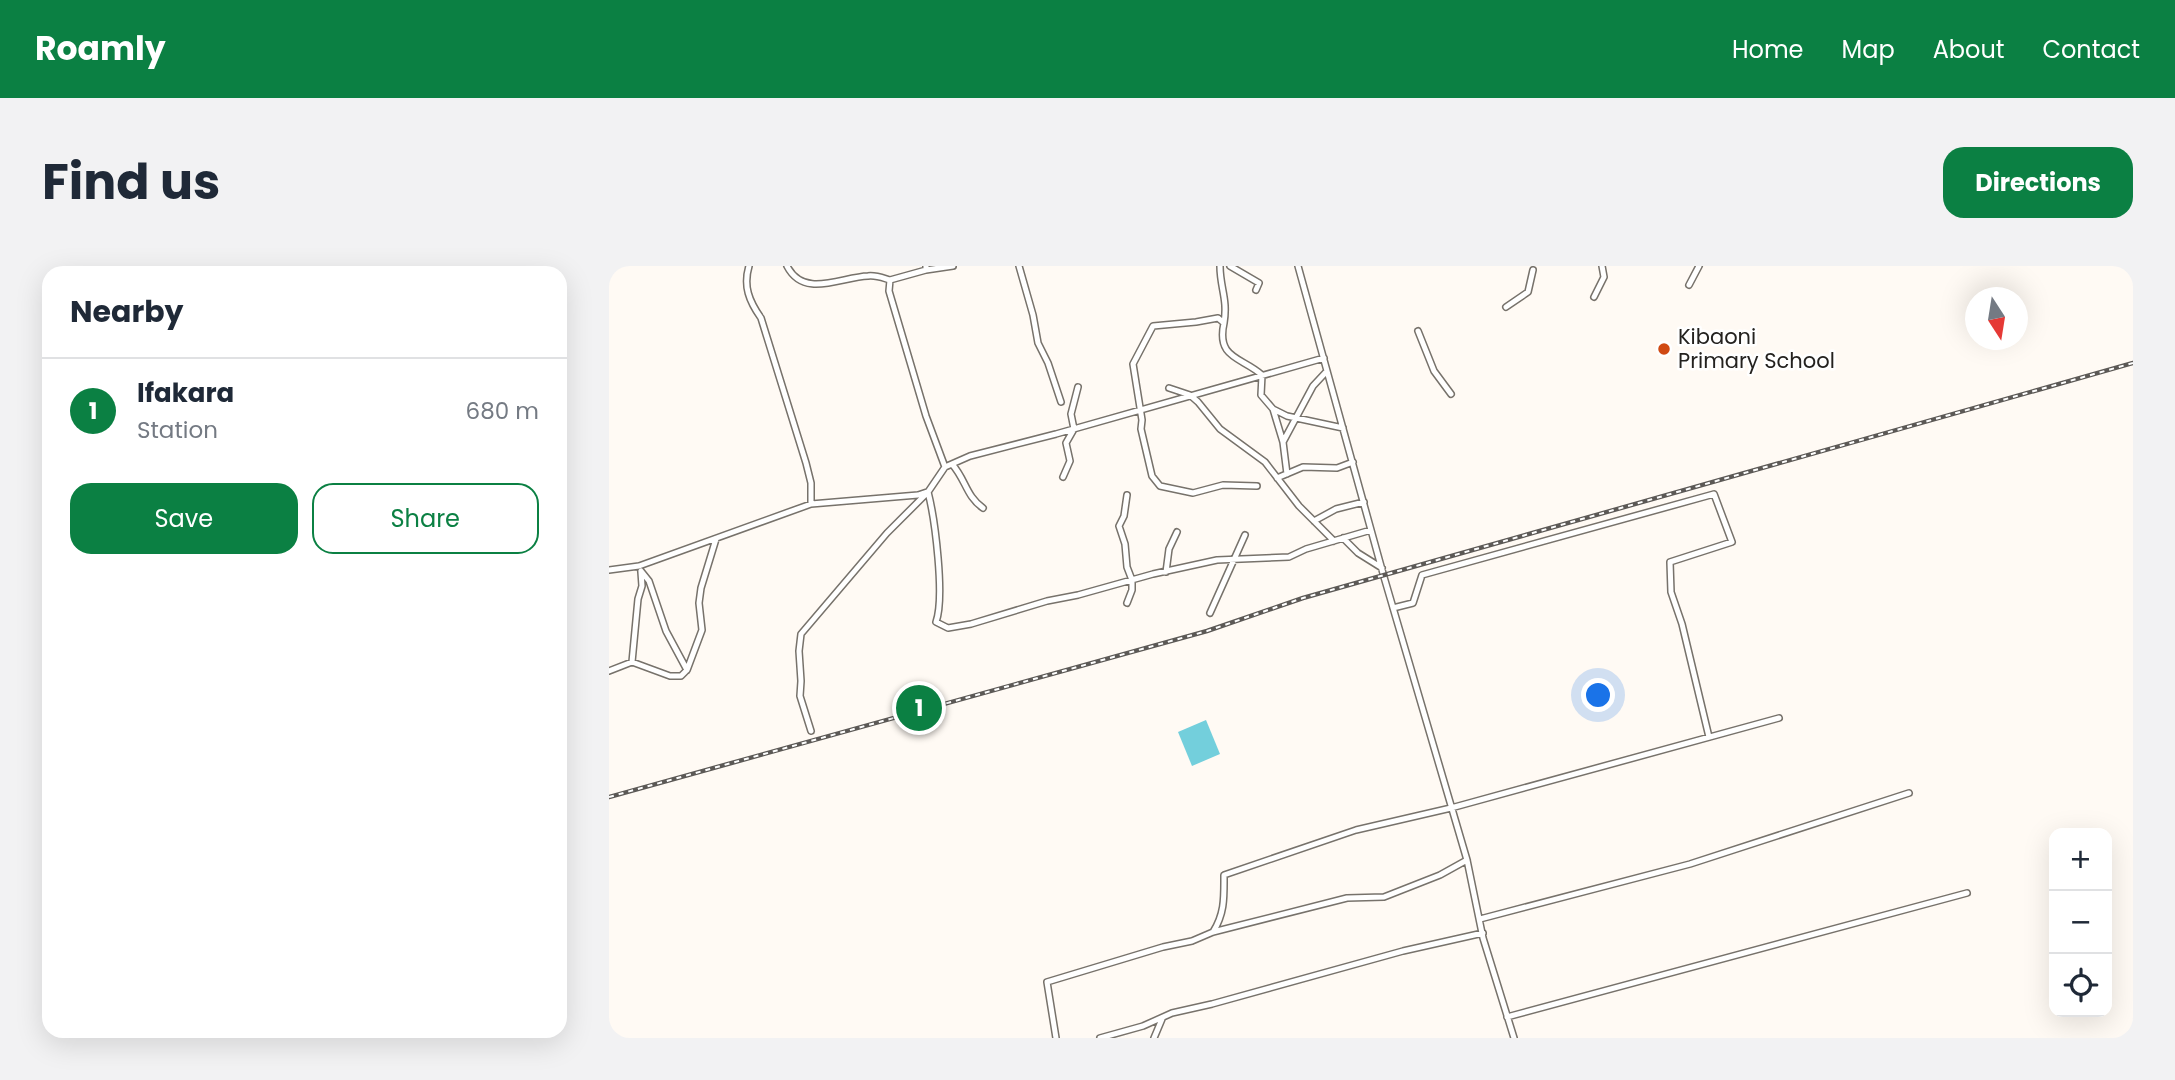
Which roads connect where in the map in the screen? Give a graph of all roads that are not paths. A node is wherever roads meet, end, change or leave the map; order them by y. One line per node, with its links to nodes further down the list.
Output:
1 (749, 266): 42 (street)
2 (787, 266): 12 (street)
3 (953, 266): 10 (street)
4 (1019, 266): 26 (street)
5 (1220, 266): 17 (street)
6 (1230, 266): 14 (street)
7 (1298, 266): 19 (street)
8 (1602, 266): 15 (street)
9 (1699, 266): 13 (street)
10 (926, 268): 12 (street)
11 (1533, 270): 16 (street)
12 (890, 280): 34 (street)
13 (1689, 285)
14 (1256, 290)
15 (1594, 297)
16 (1506, 307)
17 (1224, 323): 21 (street); 27 (street)
18 (1418, 331): 24 (street)
19 (1324, 358): 20 (street); 21 (street)
20 (1327, 371): 29 (street); 30 (street)
21 (1262, 375): 25 (street); 28 (street)
22 (1078, 387): 31 (street)
23 (1169, 388): 25 (street)
24 (1451, 394)
25 (1190, 395): 27 (street); 37 (street)
26 (1061, 402)
27 (1141, 410): 31 (street); 38 (street)
28 (1273, 410): 29 (street); 32 (street)
29 (1297, 418): 30 (street); 32 (street)
30 (1343, 428): 33 (street)
31 (1074, 429): 34 (street); 36 (street)
32 (1283, 442): 35 (street)
33 (1353, 462): 35 (street); 41 (street)
34 (948, 466): 39 (street); 43 (street)
35 (1287, 474): 37 (street)
36 (1063, 477)
37 (1277, 478): 44 (street)
38 (1257, 486)
39 (928, 492): 42 (street); 56 (street); 64 (street)
40 (1127, 495): 56 (street)
41 (1364, 502): 44 (street); 45 (street)
42 (811, 505): 49 (street)
43 (983, 508)
44 (1314, 521): 50 (street)
45 (1371, 530): 48 (street); 53 (street)
46 (1177, 532): 55 (street)
47 (1245, 535): 51 (street)
48 (1343, 538): 50 (street); 53 (street)
49 (716, 539): 52 (street); 61 (street)
50 (1334, 541): 51 (street)
51 (1233, 559): 55 (street); 59 (street)
52 (640, 568): 54 (street); 60 (street); 61 (street)
53 (1382, 568): 58 (street)
54 (609, 570)
55 (1165, 572): 56 (street)
56 (1132, 580): 57 (street)
57 (1126, 603)
58 (1394, 608): 65 (street); 67 (street)
59 (1210, 613)
60 (632, 662): 61 (street); 62 (street)
61 (687, 670)
62 (609, 671)
63 (1779, 718): 65 (street)
64 (811, 731)
65 (1709, 737): 67 (street)
66 (1909, 793): 70 (street)
67 (1451, 808): 68 (street); 71 (street)
68 (1467, 860): 70 (street); 71 (street)
69 (1967, 893): 74 (street)
70 (1480, 919): 72 (street)
71 (1213, 932): 75 (street)
72 (1483, 933): 73 (street); 74 (street)
73 (1163, 1017): 76 (street); 77 (street)
74 (1507, 1017): 78 (street)
75 (1056, 1038)
76 (1100, 1038)
77 (1154, 1038)
78 (1514, 1038)

